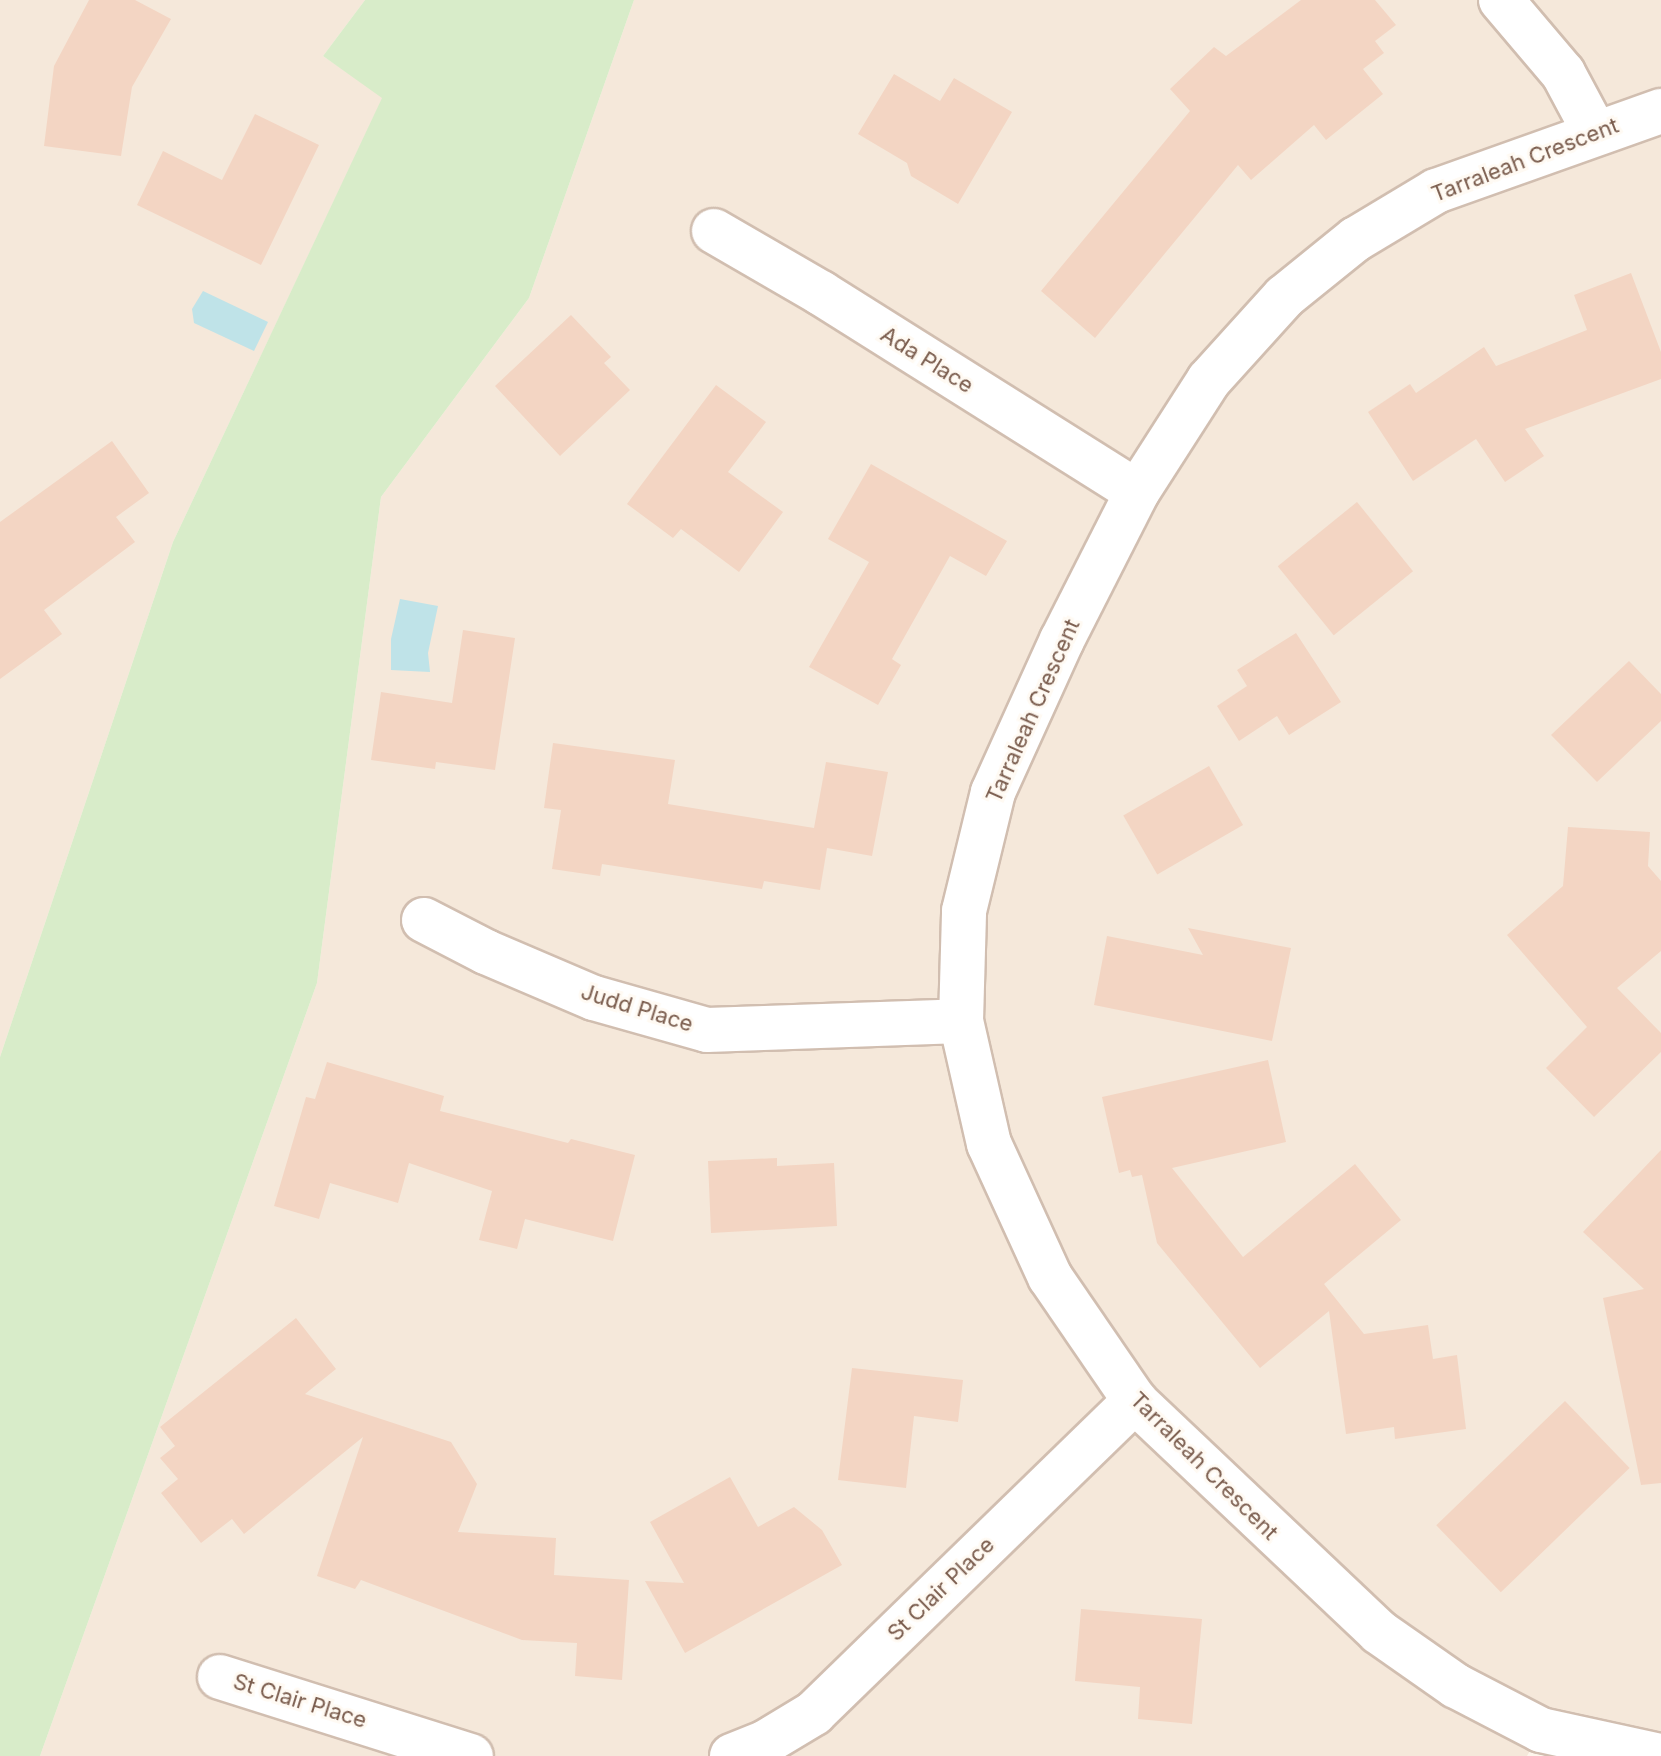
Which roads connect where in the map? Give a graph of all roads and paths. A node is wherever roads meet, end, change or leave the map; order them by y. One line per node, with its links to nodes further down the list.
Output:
1 (1501, 0): 3 (street)
2 (1661, 111): 3 (street, Tarraleah Crescent)
3 (1595, 133): 5 (street, Tarraleah Crescent)
4 (714, 231): 5 (street, Ada Place)
5 (1137, 492): 7 (street, Tarraleah Crescent)
6 (424, 920): 7 (street, Judd Place)
7 (961, 1021): 8 (street, Tarraleah Crescent)
8 (1135, 1401): 10 (street, Tarraleah Crescent); 12 (street, St Clair Place)
9 (220, 1677): 11 (street, St Clair Place)
10 (1536, 1743): 13 (street, Tarraleah Crescent)
11 (471, 1756)
12 (732, 1756)
13 (1660, 1756)

